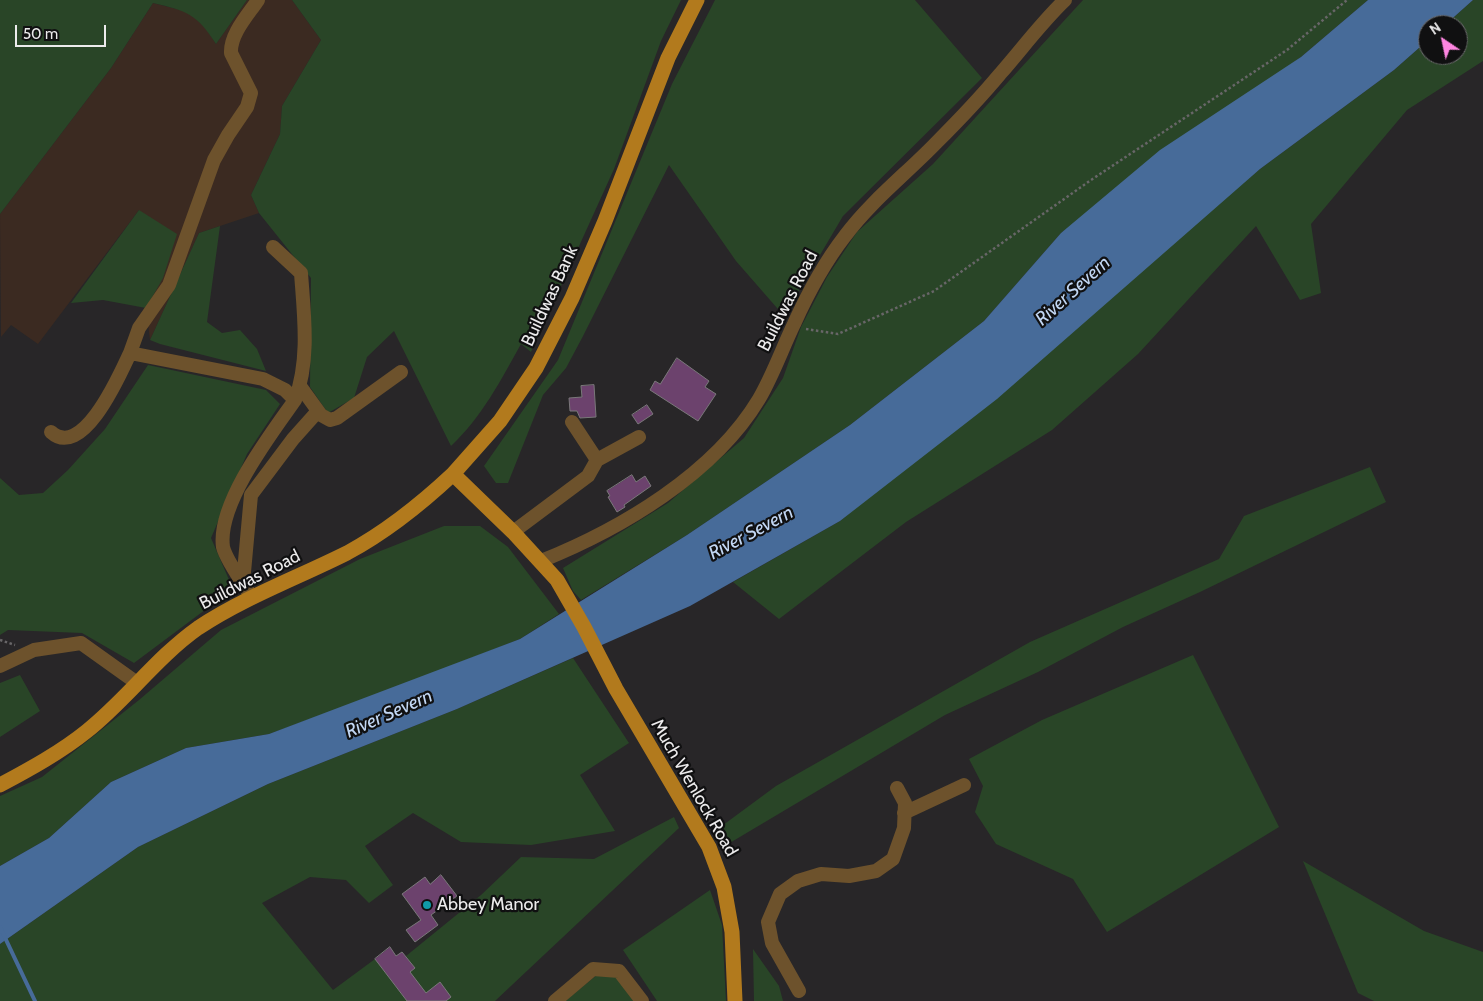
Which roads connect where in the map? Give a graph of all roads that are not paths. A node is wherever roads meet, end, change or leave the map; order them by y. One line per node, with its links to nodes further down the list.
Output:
1 (258, 0): 5 (street)
2 (697, 0): 14 (main road, Buildwas Bank)
3 (1066, 0): 16 (street, Buildwas Road)
4 (273, 247): 7 (street)
5 (130, 353): 8 (street); 11 (street)
6 (401, 372): 9 (street)
7 (300, 386): 8 (street); 9 (street)
8 (295, 400): 17 (street)
9 (318, 411): 17 (street)
10 (572, 422): 13 (street)
11 (51, 432)
12 (639, 437): 13 (street)
13 (597, 460): 15 (street)
14 (453, 474): 15 (main road); 18 (main road, Buildwas Road)
15 (514, 532): 16 (main road)
16 (541, 561): 28 (main road, Much Wenlock Road)
17 (243, 583): 18 (street)
18 (252, 597): 20 (main road, Buildwas Road)
19 (4, 664): 20 (street)
20 (137, 682): 21 (main road, Buildwas Road)
21 (1, 783)
22 (964, 784): 24 (street)
23 (897, 788): 24 (street)
24 (904, 813): 25 (street)
25 (799, 991)
26 (555, 1001): 27 (street)
27 (642, 1001)
28 (735, 1001)

